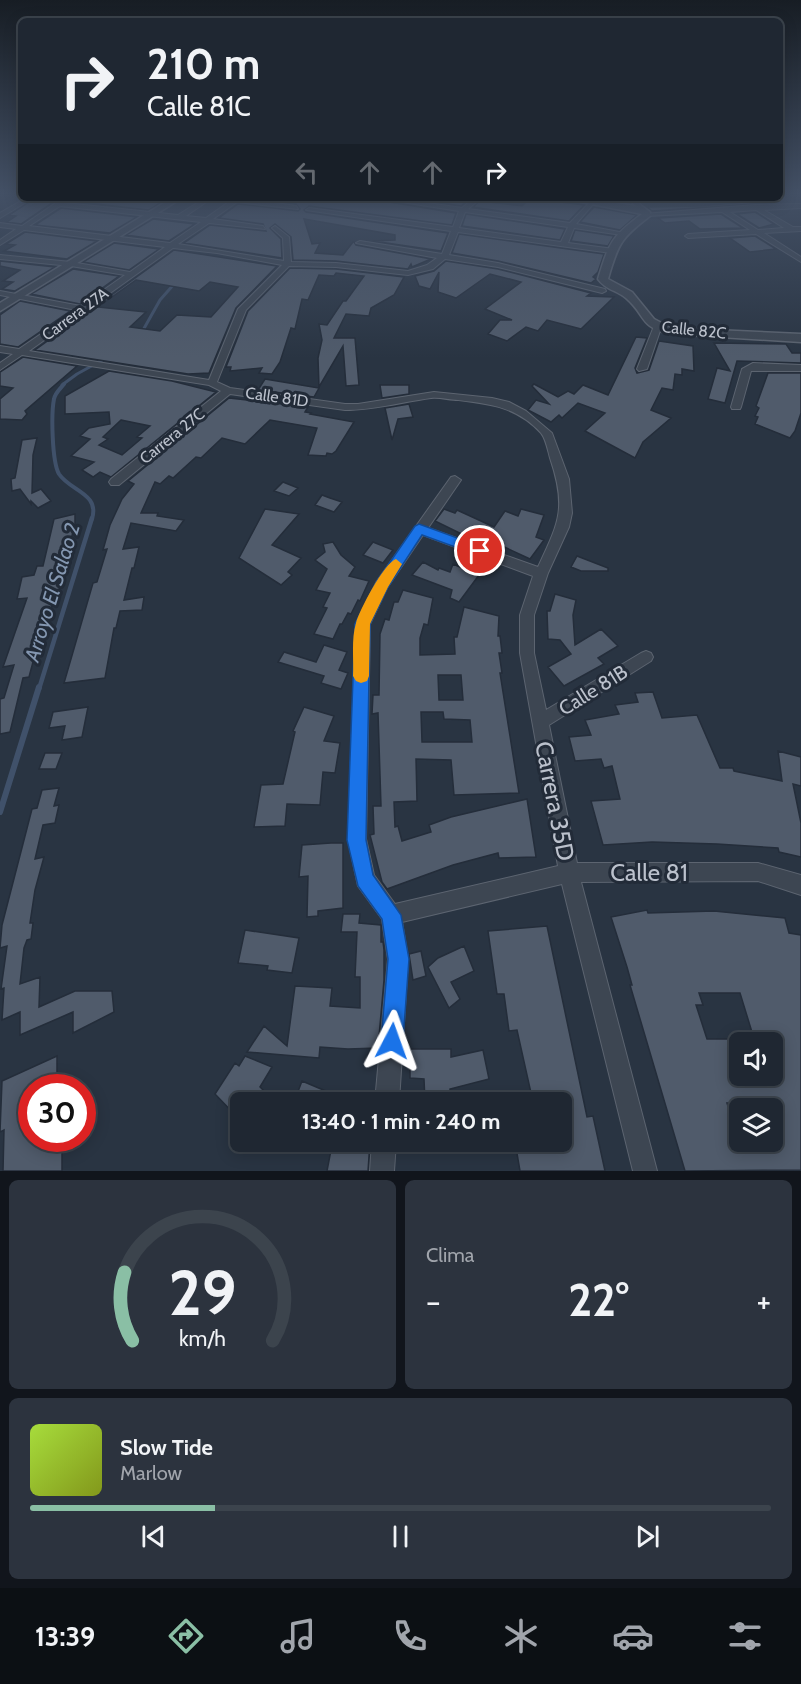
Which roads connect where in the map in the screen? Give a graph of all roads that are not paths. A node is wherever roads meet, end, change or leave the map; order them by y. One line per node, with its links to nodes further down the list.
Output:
1 (96, 249): 13 (street)
2 (167, 249): 15 (street, Carrera 27A)
3 (195, 249): 14 (street)
4 (287, 249): 14 (street)
5 (400, 249): 10 (street)
6 (448, 249): 10 (street)
7 (597, 249): 9 (street)
8 (783, 249): 12 (street)
9 (611, 251): 16 (street)
10 (445, 255): 14 (street); 16 (street)
11 (0, 257): 13 (street)
12 (801, 260)
13 (71, 264): 15 (street); 18 (street)
14 (287, 264): 28 (street, Carrera 27C)
15 (130, 274): 20 (street, Carrera 27A)
16 (602, 290): 21 (street, Calle 82C)
17 (0, 293): 18 (street)
18 (19, 296): 19 (street); 20 (street)
19 (0, 308)
20 (81, 308): 24 (street, Carrera 27A)
21 (657, 328): 22 (street, Calle 82C); 27 (street)
22 (801, 338)
23 (0, 349): 24 (street, Calle 81D)
24 (22, 352): 25 (street, Carrera 27A); 28 (street, Calle 81D)
25 (0, 368)
26 (801, 368): 30 (street)
27 (642, 369)
28 (212, 383): 29 (street, Calle 81D)
29 (228, 391): 31 (street, Calle 81D); 33 (street, Carrera 27C)
30 (736, 407)
31 (547, 433): 35 (street, Carrera 35D)
32 (455, 480): 34 (street)
33 (115, 482)
34 (419, 529): 35 (street); 40 (street)
35 (541, 573): 37 (street, Carrera 35D)
36 (646, 657): 37 (street, Calle 81B)
37 (540, 722): 38 (street, Carrera 35D)
38 (569, 873): 39 (street, Calle 81); 40 (street, Calle 81); 44 (street, Carrera 35D)
39 (801, 885)
40 (392, 915): 41 (street)
41 (388, 1092)
42 (383, 1152): 43 (street)
43 (382, 1171)
44 (645, 1171)

